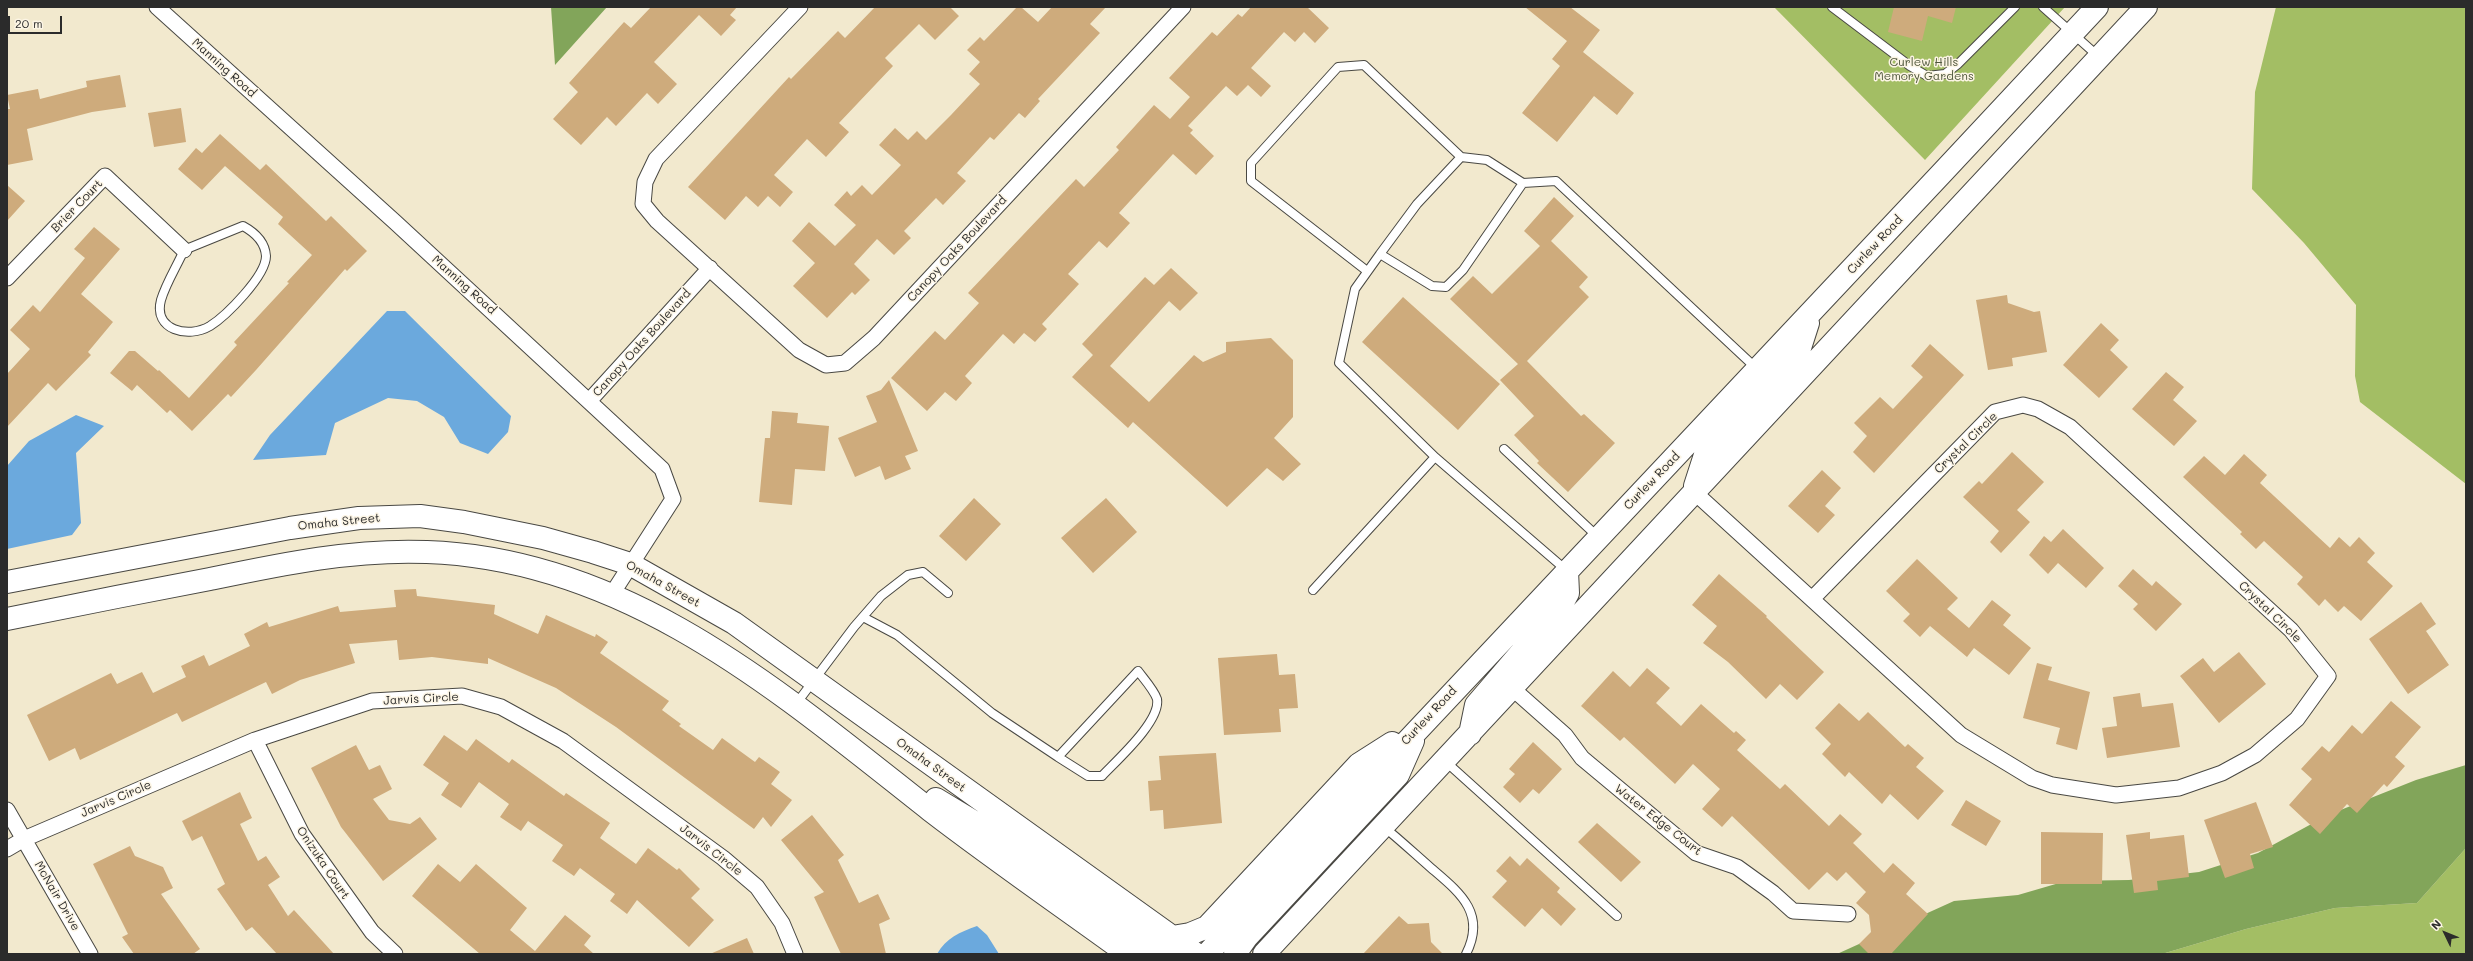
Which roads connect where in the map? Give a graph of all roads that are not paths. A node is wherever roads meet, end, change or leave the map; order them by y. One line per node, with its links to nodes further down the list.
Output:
1 (157, 7): 20 (street, Manning Road)
2 (800, 7): 15 (street, Canopy Oaks Boulevard)
3 (1183, 7): 15 (street, Canopy Oaks Boulevard)
4 (1832, 7): 5 (lane)
5 (2015, 7)
6 (2043, 7): 9 (lane)
7 (2097, 7): 9 (main road, Curlew Road)
8 (2146, 7): 10 (main road)
9 (2072, 34): 10 (lane); 18 (main road, Curlew Road)
10 (2099, 58): 23 (main road)
11 (1461, 157): 12 (lane); 14 (lane); 16 (lane)
12 (1523, 183): 14 (lane); 19 (lane)
13 (184, 250): 13 (lane); 17 (street, Brier Court)
14 (1380, 254): 16 (lane)
15 (710, 268): 20 (street, Canopy Oaks Boulevard)
16 (1367, 272): 22 (lane)
17 (7, 278)
18 (1811, 314): 19 (main road, Curlew Road); 23 (main road)
19 (1758, 370): 24 (main road, Curlew Road)
20 (590, 400): 25 (street, Manning Road)
21 (1504, 449): 24 (lane)
22 (1435, 457): 26 (lane); 28 (lane)
23 (1693, 491): 31 (street, Crystal Circle); 35 (main road)
24 (1599, 537): 26 (main road, Curlew Road)
25 (630, 564): 27 (main road, Omaha Street); 30 (street, Manning Road); 34 (main road, Omaha Street)
26 (1567, 571): 37 (main road, Curlew Road); 38 (main road)
27 (7, 582)
28 (1313, 590)
29 (948, 593): 32 (lane)
30 (612, 594): 33 (main road); 36 (main road)
31 (1812, 599): 31 (street, Crystal Circle)
32 (863, 617): 34 (lane); 41 (lane)
33 (7, 619)
34 (813, 681): 36 (lane); 49 (main road, Omaha Street)
35 (1513, 689): 38 (main road); 47 (street, Water Edge Court)
36 (795, 704): 39 (main road)
37 (1418, 727): 49 (main road); 56 (main road, Curlew Road); 57 (main road)
38 (1470, 734): 42 (main road)
39 (840, 739): 53 (main road); 54 (main road)
40 (255, 740): 45 (street, Jarvis Circle); 51 (street, Onizuka Court); 52 (street, Jarvis Circle)
41 (1058, 757): 41 (lane)
42 (1445, 761): 44 (main road); 48 (lane)
43 (7, 810): 45 (street, McNair Drive)
44 (1384, 827): 58 (main road); 59 (lane)
45 (24, 839): 46 (street, Jarvis Circle); 50 (street, McNair Drive)
46 (7, 849)
47 (1848, 914)
48 (1617, 916)
49 (1175, 946): 55 (main road, Omaha Street)
50 (90, 954)
51 (395, 954)
52 (796, 954)
53 (1128, 954)
54 (1159, 954)
55 (1196, 954)
56 (1207, 954)
57 (1235, 954)
58 (1264, 954)
59 (1466, 954)

